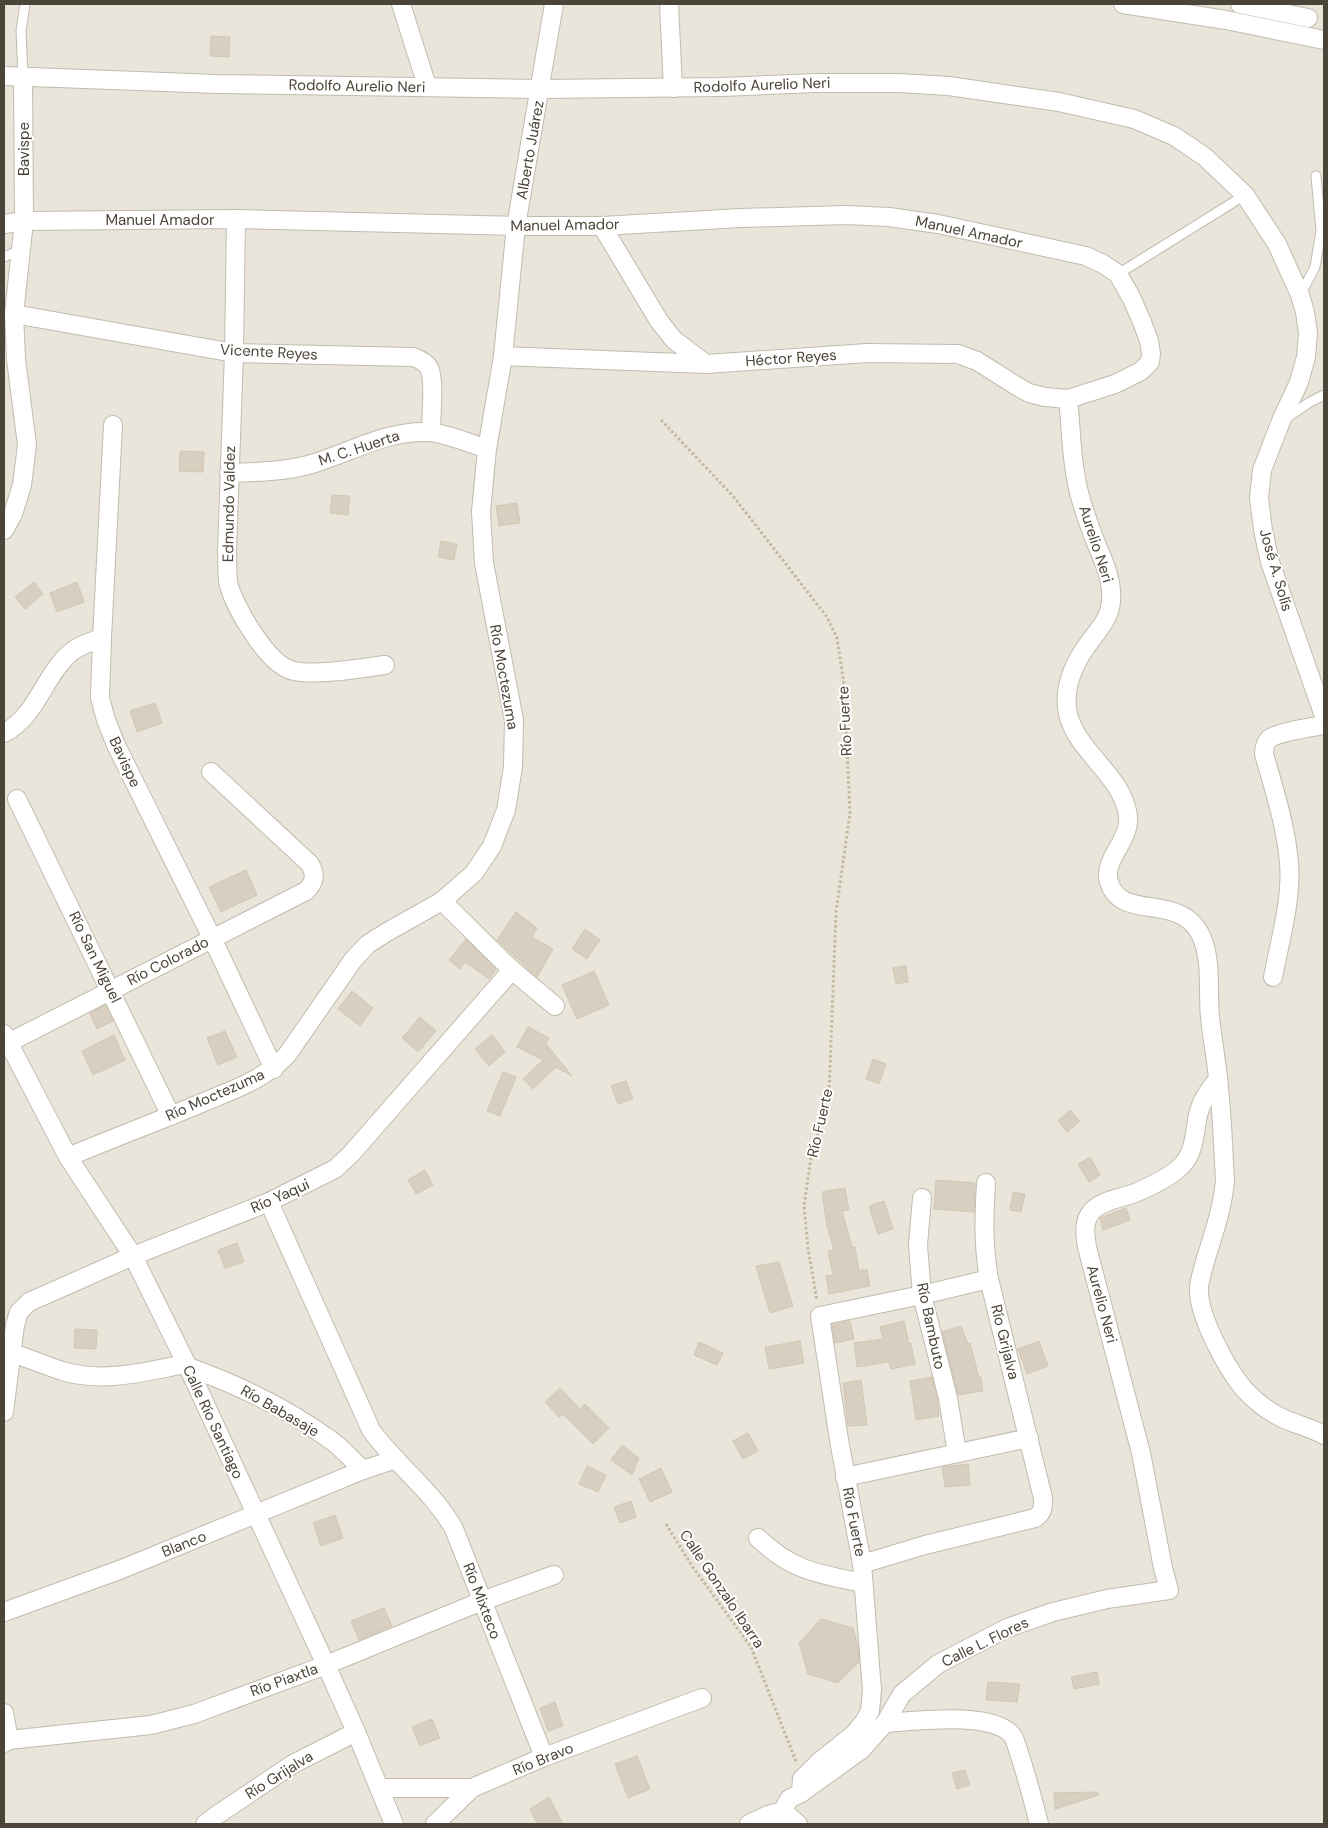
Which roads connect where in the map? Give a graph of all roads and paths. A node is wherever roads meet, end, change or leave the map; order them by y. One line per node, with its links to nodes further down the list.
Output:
1 (25, 4): 10 (lane)
2 (401, 4): 11 (street)
3 (554, 4): 4 (street); 13 (street, Alberto Juárez)
4 (566, 4)
5 (669, 4): 12 (street)
6 (1123, 4): 8 (street)
7 (1240, 4): 8 (street)
8 (1312, 24)
9 (4, 76): 10 (street, Rodolfo Aurelio Neri)
10 (23, 77): 11 (street, Rodolfo Aurelio Neri); 17 (street, Bavispe)
11 (428, 86): 13 (street, Rodolfo Aurelio Neri)
12 (673, 88): 13 (street, Rodolfo Aurelio Neri); 15 (street, Rodolfo Aurelio Neri)
13 (541, 89): 19 (street, Alberto Juárez)
14 (1316, 176): 23 (lane)
15 (1245, 195): 22 (lane); 23 (street, Rodolfo Aurelio Neri)
16 (236, 219): 17 (street, Manuel Amador); 19 (street, Manuel Amador); 25 (street, Edmundo Valdez)
17 (24, 221): 18 (street, Manuel Amador); 21 (street, Bavispe)
18 (4, 224)
19 (516, 226): 20 (street, Manuel Amador); 26 (street, Alberto Juárez)
20 (602, 226): 22 (street, Manuel Amador); 27 (street)
21 (12, 254): 24 (street, Bavispe)
22 (1118, 274): 29 (street)
23 (1300, 295): 31 (street, Rodolfo Aurelio Neri)
24 (14, 314): 25 (street, Vicente Reyes); 36 (street, Bavispe)
25 (234, 353): 33 (street, Vicente Reyes); 35 (street, Edmundo Valdez)
26 (503, 356): 27 (street, Héctor Reyes); 34 (street, Río Moctezuma)
27 (706, 364): 29 (street, Héctor Reyes)
28 (1324, 396): 31 (lane)
29 (1068, 399): 52 (street, Aurelio Neri)
30 (661, 420): 61 (path, Río Fuerte)
31 (1281, 421): 39 (street, José A. Solís)
32 (113, 425): 37 (street, Bavispe)
33 (430, 432): 34 (street, M. C. Huerta); 35 (street, M. C. Huerta)
34 (487, 449): 44 (street, Río Moctezuma)
35 (229, 473): 38 (street, Edmundo Valdez)
36 (4, 530)
37 (102, 638): 41 (street); 45 (street, Bavispe)
38 (386, 665)
39 (1324, 716)
40 (1324, 725): 47 (street)
41 (4, 734)
42 (211, 772): 45 (street, Río Colorado)
43 (17, 799): 48 (street, Río San Miguel)
44 (442, 901): 46 (street); 51 (street, Río Moctezuma)
45 (212, 938): 48 (street, Río Colorado); 51 (street, Bavispe)
46 (512, 970): 49 (street); 57 (street, Río Yaqui)
47 (1273, 977)
48 (111, 990): 50 (street, Río Colorado); 53 (street, Río San Miguel)
49 (555, 1006)
50 (5, 1040): 54 (street, Calle Río Santiago)
51 (274, 1068): 53 (street, Río Moctezuma)
52 (1218, 1079): 65 (street, Aurelio Neri); 77 (street, Aurelio Neri)
53 (171, 1116): 54 (street, Río Moctezuma)
54 (68, 1157): 58 (street, Calle Río Santiago)
55 (986, 1183): 59 (street, Río Grijalva)
56 (922, 1198): 60 (street, Río Bambuto)
57 (269, 1202): 58 (street, Río Yaqui); 68 (street, Río Mixteco)
58 (132, 1256): 62 (street, Río Yaqui); 63 (street, Calle Río Santiago)
59 (989, 1279): 60 (street); 66 (street, Río Grijalva)
60 (922, 1295): 61 (street); 67 (street, Río Bambuto)
61 (820, 1316): 70 (street, Río Fuerte)
62 (7, 1352): 63 (street, Río Babasaje); 64 (street, Río Yaqui)
63 (187, 1366): 69 (street, Río Babasaje); 71 (street, Calle Río Santiago)
64 (4, 1412)
65 (1324, 1435)
66 (1029, 1438): 67 (street); 74 (street, Río Grijalva)
67 (957, 1453): 70 (street)
68 (396, 1459): 69 (street, Blanco); 78 (street, Río Mixteco)
69 (363, 1470): 71 (street, Blanco)
70 (845, 1477): 74 (street, Río Fuerte)
71 (256, 1515): 79 (street, Blanco); 80 (street, Calle Río Santiago)
72 (666, 1524): 87 (path, Calle Gonzalo Ibarra)
73 (758, 1538): 76 (street)
74 (862, 1564): 76 (street, Río Fuerte)
75 (554, 1575): 78 (street, Río Piaxtla)
76 (863, 1582): 87 (street, Río Fuerte)
77 (1169, 1590): 83 (street, Calle L. Flores)
78 (482, 1601): 80 (street, Río Piaxtla); 86 (street, Río Mixteco)
79 (4, 1612)
80 (326, 1665): 84 (street, Calle Río Santiago); 85 (street, Río Piaxtla)
81 (702, 1698): 86 (street, Río Bravo)
82 (4, 1713): 85 (street)
83 (885, 1724): 87 (street, Calle L. Flores); 96 (street)
84 (356, 1732): 88 (street, Calle Río Santiago); 91 (street, Río Grijalva)
85 (6, 1741)
86 (544, 1757): 89 (street, Río Bravo)
87 (802, 1786): 90 (street, Río Fuerte)
88 (379, 1788): 89 (street, Río Bravo); 92 (street, Calle Río Santiago)
89 (472, 1788): 93 (street)
90 (781, 1817): 94 (street, Río Fuerte); 95 (street)
91 (205, 1824)
92 (394, 1824)
93 (435, 1824)
94 (749, 1824)
95 (798, 1824)
96 (1039, 1824)

